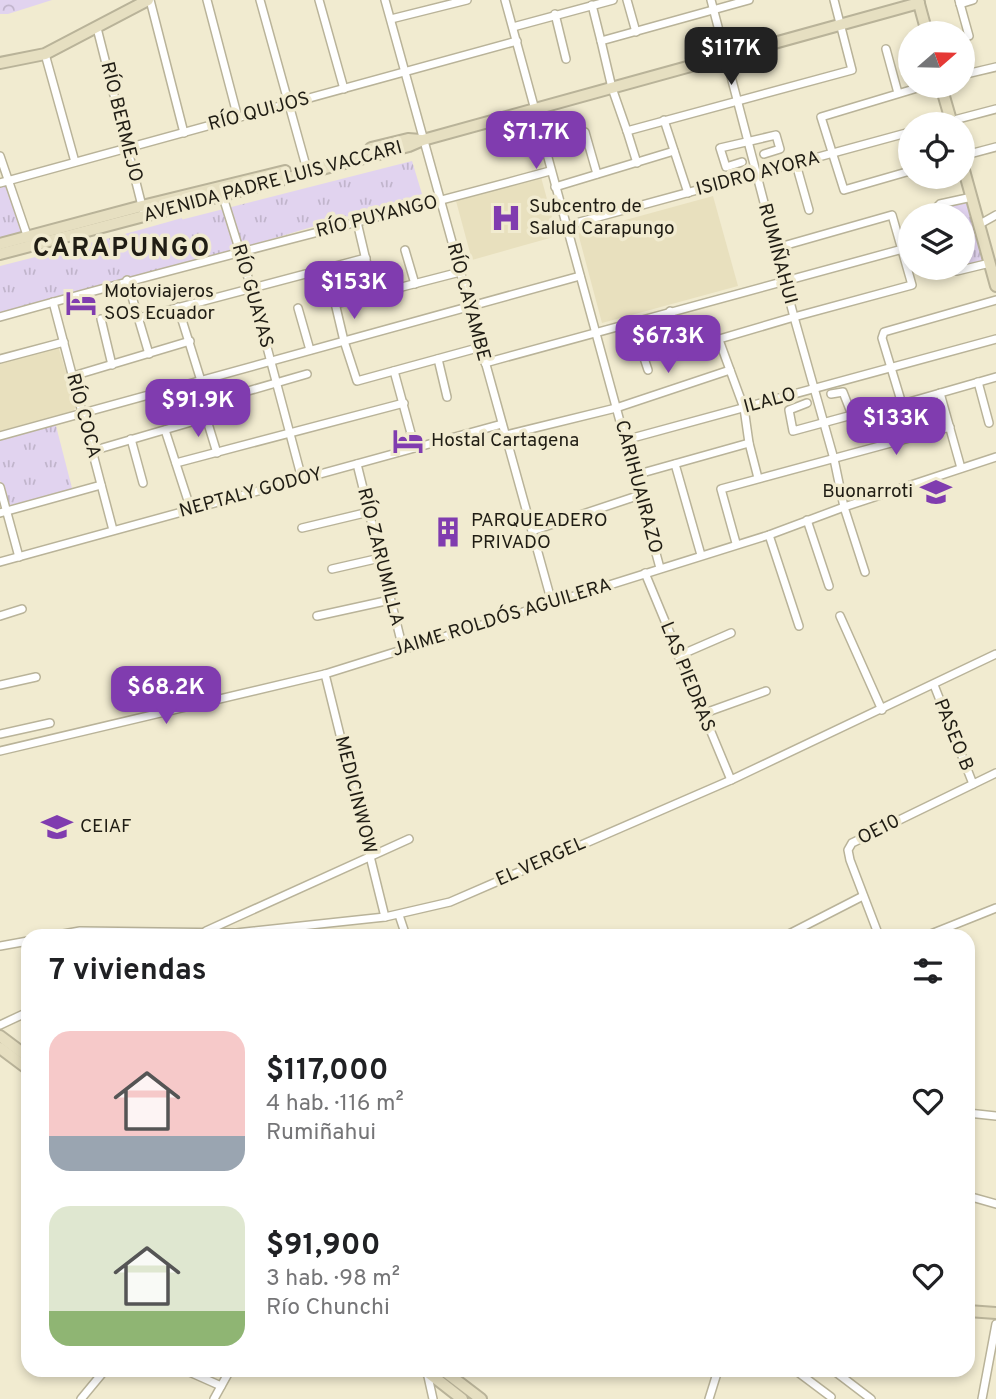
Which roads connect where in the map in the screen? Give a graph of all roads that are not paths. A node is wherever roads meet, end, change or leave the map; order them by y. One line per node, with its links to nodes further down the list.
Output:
1 (149, 0): 25 (main road); 49 (street)
2 (207, 0): 45 (street)
3 (260, 0): 41 (street)
4 (319, 0): 37 (street)
5 (385, 0): 20 (street, RÍO CAYAMBE)
6 (467, 0): 16 (street)
7 (505, 0): 24 (street, CARIHUAIRAZO)
8 (613, 0): 17 (street)
9 (627, 0): 26 (street)
10 (711, 0): 18 (street, RUMIÑAHUI)
11 (748, 0): 18 (street)
12 (834, 0): 23 (street)
13 (973, 0): 15 (street)
14 (918, 1): 21 (main road); 23 (main road, AVENIDA PADRE LUIS VACCARI)
15 (960, 2): 22 (street)
16 (446, 3): 20 (street)
17 (592, 5): 19 (street); 28 (street)
18 (713, 9): 26 (street); 31 (street, RUMIÑAHUI)
19 (555, 14): 24 (street); 32 (street)
20 (391, 19): 35 (street, RÍO CAYAMBE)
21 (924, 21)
22 (963, 21)
23 (841, 25): 31 (main road, AVENIDA PADRE LUIS VACCARI); 40 (street)
24 (513, 27): 27 (street, CARIHUAIRAZO)
25 (97, 28): 30 (main road); 54 (street, RÍO BERMEJO)
26 (636, 32): 28 (street)
27 (517, 41): 35 (street, RÍO QUIJOS); 42 (street, CARIHUAIRAZO)
28 (602, 44): 38 (street)
29 (886, 49): 39 (street)
30 (46, 54): 33 (main road); 60 (street)
31 (725, 57): 38 (main road, AVENIDA PADRE LUIS VACCARI); 40 (street, RUMIÑAHUI)
32 (566, 59)
33 (0, 63)
34 (996, 67): 36 (street)
35 (405, 72): 37 (street, RÍO QUIJOS); 51 (street, RÍO CAYAMBE)
36 (975, 72)
37 (344, 89): 41 (street, RÍO QUIJOS)
38 (614, 93): 42 (main road, AVENIDA PADRE LUIS VACCARI); 47 (street)
39 (898, 93): 58 (street)
40 (738, 100): 46 (street); 52 (street, RUMIÑAHUI)
41 (288, 104): 45 (street, RÍO QUIJOS); 64 (street)
42 (533, 109): 51 (main road, AVENIDA PADRE LUIS VACCARI); 65 (street, CARIHUAIRAZO)
43 (996, 109): 44 (street)
44 (975, 116)
45 (238, 118): 49 (street, RÍO QUIJOS)
46 (664, 120): 47 (street); 55 (street)
47 (626, 131): 62 (street)
48 (585, 132): 66 (street)
49 (184, 133): 54 (street, RÍO QUIJOS)
50 (898, 135): 58 (street, ISIDRO AYORA)
51 (423, 140): 64 (main road, AVENIDA PADRE LUIS VACCARI); 73 (main road, AVENIDA PADRE LUIS VACCARI); 75 (street, RÍO CAYAMBE)
52 (747, 141): 57 (street); 61 (street); 68 (street, RUMIÑAHUI)
53 (996, 147): 56 (street)
54 (128, 149): 60 (street, RÍO QUIJOS); 78 (street, RÍO BERMEJO)
55 (674, 151): 62 (street); 72 (street)
56 (975, 153)
57 (764, 154)
58 (832, 154): 63 (street, ISIDRO AYORA); 67 (street)
59 (0, 156): 69 (street)
60 (75, 162): 69 (street, RÍO QUIJOS)
61 (742, 162)
62 (636, 163): 66 (street)
63 (796, 164): 68 (street, ISIDRO AYORA); 77 (street)
64 (306, 166): 78 (main road, AVENIDA PADRE LUIS VACCARI)
65 (550, 171): 70 (street, CARIHUAIRAZO); 75 (street, RÍO PUYANGO)
66 (597, 174): 70 (street)
67 (898, 174)
68 (756, 175): 72 (street, ISIDRO AYORA); 86 (street, RUMIÑAHUI)
69 (4, 182): 84 (street)
70 (555, 187): 82 (street, CARIHUAIRAZO)
71 (970, 189): 74 (main road)
72 (688, 193): 82 (street, ISIDRO AYORA)
73 (222, 194): 78 (main road, AVENIDA PADRE LUIS VACCARI); 89 (street, RÍO GUAYAS)
74 (972, 197): 76 (street); 81 (main road)
75 (440, 201): 80 (street, RÍO PUYANGO); 95 (street, RÍO CAYAMBE)
76 (945, 203)
77 (809, 210)
78 (143, 211): 84 (main road, AVENIDA PADRE LUIS VACCARI)
79 (996, 215): 81 (street)
80 (357, 222): 89 (street, RÍO PUYANGO); 91 (street)
81 (980, 224): 92 (main road)
82 (565, 226): 96 (street, CARIHUAIRAZO)
83 (898, 228): 86 (street)
84 (29, 242): 85 (main road, AVENIDA PADRE LUIS VACCARI); 90 (main road, AVENIDA PADRE LUIS VACCARI)
85 (0, 244)
86 (776, 247): 98 (street, RUMIÑAHUI)
87 (405, 250): 100 (street)
88 (898, 250): 98 (street)
89 (240, 251): 97 (street, RÍO PUYANGO); 102 (street, RÍO GUAYAS)
90 (0, 254)
91 (366, 258): 94 (street); 103 (street)
92 (990, 263): 93 (street); 101 (main road)
93 (975, 267)
94 (327, 269): 102 (street); 106 (street)
95 (460, 272): 100 (street); 107 (street, RÍO CAYAMBE)
96 (580, 276): 107 (street); 116 (street, CARIHUAIRAZO)
97 (127, 280): 105 (street, RÍO PUYANGO); 113 (street)
98 (784, 280): 110 (street); 112 (street, RUMIÑAHUI)
99 (911, 280): 112 (street)
100 (415, 284): 103 (street)
101 (996, 286)
102 (251, 287): 108 (street); 127 (street, RÍO GUAYAS)
103 (374, 294): 106 (street)
104 (996, 300): 130 (street)
105 (54, 302): 111 (street, RÍO PUYANGO); 121 (street, RÍO COCA)
106 (336, 304): 120 (street)
107 (470, 306): 120 (street); 122 (street, RÍO CAYAMBE)
108 (177, 307): 113 (street); 119 (street)
109 (298, 308): 123 (street)
110 (670, 311): 115 (street); 117 (street)
111 (0, 317)
112 (794, 317): 117 (street); 140 (street, RUMIÑAHUI)
113 (139, 318): 124 (street)
114 (101, 319): 129 (street)
115 (632, 322): 116 (street); 131 (street)
116 (595, 332): 128 (street); 147 (street, CARIHUAIRAZO)
117 (719, 340): 132 (street)
118 (996, 340): 130 (street, ILALO)
119 (190, 341): 124 (street); 137 (street)
120 (344, 341): 123 (street); 133 (street)
121 (64, 342): 125 (street); 135 (street, RÍO COCA)
122 (481, 347): 126 (street); 128 (street, RÍO CAYAMBE)
123 (310, 350): 127 (street)
124 (149, 354): 129 (street)
125 (0, 359)
126 (438, 359): 133 (street); 144 (street)
127 (271, 361): 137 (street); 139 (street, RÍO GUAYAS)
128 (485, 363): 153 (street, RÍO CAYAMBE)
129 (112, 365): 135 (street)
130 (890, 368): 140 (street, ILALO); 142 (street)
131 (648, 370)
132 (730, 370): 147 (street); 148 (street)
133 (394, 371): 145 (street)
134 (307, 374): 139 (street)
135 (73, 376): 149 (street, RÍO COCA)
136 (996, 377): 138 (street)
137 (201, 381): 149 (street); 150 (street)
138 (978, 382): 142 (street); 152 (street)
139 (277, 383): 141 (street); 156 (street, RÍO GUAYAS)
140 (815, 389): 148 (street, ILALO); 151 (street, RUMIÑAHUI)
141 (248, 391)
142 (940, 393): 154 (street)
143 (831, 394): 151 (street)
144 (447, 397)
145 (404, 403): 156 (street); 162 (street)
146 (807, 403): 151 (street)
147 (616, 408): 157 (street); 160 (street, CARIHUAIRAZO)
148 (744, 408): 160 (street, ILALO); 161 (street)
149 (82, 412): 158 (street); 163 (street, RÍO COCA)
150 (209, 417): 155 (street); 164 (street)
151 (824, 422): 166 (street, RUMIÑAHUI)
152 (989, 423)
153 (502, 424): 157 (street, RÍO CAYAMBE); 162 (street, NEPTALY GODOY)
154 (950, 427): 166 (street); 170 (street)
155 (165, 430): 159 (street); 167 (street)
156 (291, 433): 164 (street); 173 (street, RÍO GUAYAS)
157 (506, 435): 185 (street, RÍO CAYAMBE)
158 (0, 436)
159 (131, 439): 163 (street); 174 (street)
160 (625, 440): 171 (street, CARIHUAIRAZO)
161 (749, 443): 169 (street); 172 (street)
162 (415, 448): 168 (street, NEPTALY GODOY)
163 (92, 450): 175 (street, RÍO COCA)
164 (217, 453): 167 (street)
165 (996, 457): 170 (street, JAIME ROLDÓS AGUILERA)
166 (834, 459): 172 (street); 178 (street, RUMIÑAHUI)
167 (176, 463): 179 (street)
168 (357, 464): 173 (street, NEPTALY GODOY); 181 (street, RÍO ZARUMILLA)
169 (675, 464): 171 (street); 188 (street)
170 (961, 468): 178 (street, JAIME ROLDÓS AGUILERA)
171 (635, 475): 177 (street, CARIHUAIRAZO)
172 (758, 478): 187 (street)
173 (302, 479): 179 (street, NEPTALY GODOY)
174 (144, 483)
175 (102, 485): 180 (street); 184 (street, RÍO COCA)
176 (0, 487): 180 (street)
177 (640, 495): 185 (street); 192 (street, CARIHUAIRAZO)
178 (844, 507): 182 (street, JAIME ROLDÓS AGUILERA); 194 (street, RUMIÑAHUI)
179 (191, 510): 184 (street, NEPTALY GODOY)
180 (3, 512): 189 (street)
181 (369, 512): 183 (street); 190 (street, RÍO ZARUMILLA)
182 (807, 520): 186 (street, JAIME ROLDÓS AGUILERA); 196 (street)
183 (302, 528)
184 (113, 530): 189 (street, NEPTALY GODOY)
185 (532, 531): 198 (street, RÍO CAYAMBE)
186 (769, 535): 187 (street, JAIME ROLDÓS AGUILERA); 203 (street)
187 (736, 544): 188 (street, JAIME ROLDÓS AGUILERA)
188 (701, 555): 192 (street, JAIME ROLDÓS AGUILERA)
189 (19, 557): 191 (street, NEPTALY GODOY)
190 (380, 558): 193 (street); 197 (street, RÍO ZARUMILLA)
191 (0, 562)
192 (660, 568): 195 (street, JAIME ROLDÓS AGUILERA)
193 (332, 569)
194 (865, 572)
195 (645, 573): 198 (street, JAIME ROLDÓS AGUILERA); 207 (street, LAS PIEDRAS)
196 (828, 586)
197 (390, 600): 201 (street); 205 (street, RÍO ZARUMILLA)
198 (552, 603): 205 (street, JAIME ROLDÓS AGUILERA)
199 (22, 609): 200 (street)
200 (0, 616)
201 (317, 616)
202 (841, 616): 213 (street)
203 (799, 626)
204 (731, 633): 207 (street)
205 (402, 649): 208 (street, JAIME ROLDÓS AGUILERA)
206 (996, 654): 211 (street, EL VERGEL)
207 (678, 656): 214 (street, LAS PIEDRAS)
208 (325, 674): 217 (street, JAIME ROLDÓS AGUILERA); 225 (street, MEDICINWOW)
209 (36, 677): 210 (street)
210 (0, 685)
211 (934, 685): 213 (street, EL VERGEL); 220 (street, PASEO B)
212 (766, 691): 214 (street)
213 (882, 710): 219 (street, EL VERGEL)
214 (702, 714): 219 (street, LAS PIEDRAS)
215 (50, 723): 216 (street)
216 (0, 734)
217 (0, 751)
218 (996, 774): 220 (street, OE10)
219 (731, 780): 224 (street, EL VERGEL)
220 (973, 784): 222 (street, OE10)
221 (409, 839): 226 (street)
222 (863, 896): 229 (street); 230 (street, OE10)
223 (996, 908): 231 (street)
224 (399, 915): 225 (street, EL VERGEL); 228 (street)
225 (386, 917): 227 (street, EL VERGEL)
226 (201, 929)
227 (274, 929)
228 (404, 929)
229 (799, 929)
230 (876, 929)
231 (944, 929)
232 (21, 942): 233 (street)
233 (0, 946)
234 (21, 1015): 235 (street)
235 (0, 1025)
236 (0, 1036): 238 (main road)
237 (0, 1048): 239 (main road)
238 (21, 1052)
239 (21, 1064)
240 (975, 1114): 241 (street)
241 (996, 1116)
242 (975, 1197): 243 (street)
243 (996, 1204)
244 (975, 1312): 245 (main road)
245 (996, 1313)
246 (996, 1324): 267 (street)
247 (99, 1377): 260 (street)
248 (201, 1377): 256 (street)
249 (226, 1377): 256 (street)
250 (428, 1377): 262 (street)
251 (432, 1377): 257 (main road)
252 (452, 1377): 264 (main road)
253 (716, 1377): 265 (street)
254 (805, 1377): 258 (street)
255 (841, 1377): 259 (street)
256 (221, 1386): 261 (street)
257 (449, 1394): 263 (main road)
258 (831, 1396)
259 (861, 1396): 266 (street)
260 (81, 1399)
261 (214, 1399)
262 (433, 1399)
263 (462, 1399)
264 (481, 1399)
265 (709, 1399)
266 (871, 1399)
267 (982, 1399)

